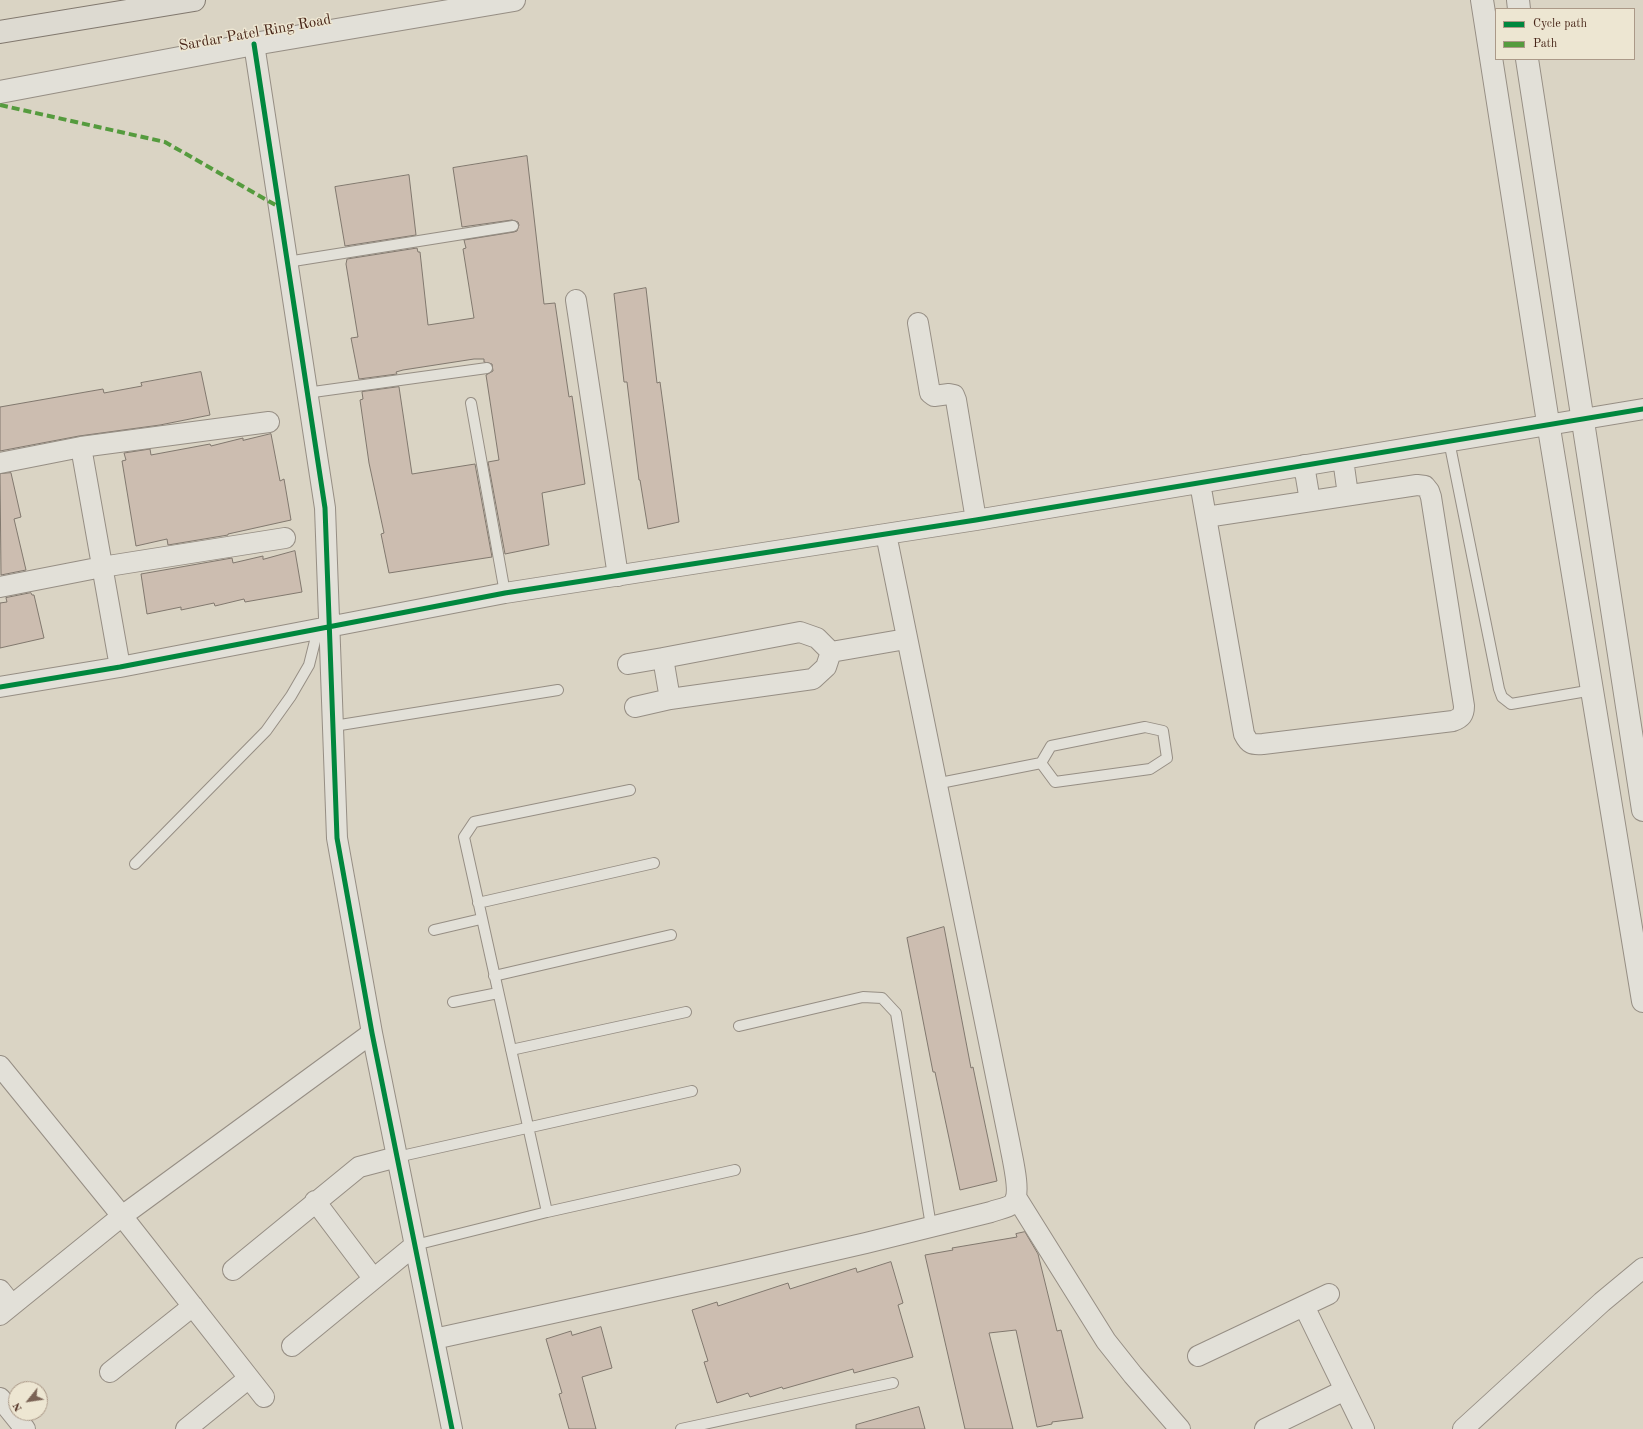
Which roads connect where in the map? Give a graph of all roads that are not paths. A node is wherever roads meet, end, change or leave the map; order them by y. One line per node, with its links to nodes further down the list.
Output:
1 (194, 0): 4 (highway)
2 (514, 0): 5 (street, Sardar Patel Ring Road)
3 (1482, 0): 18 (street)
4 (0, 32)
5 (254, 44): 7 (street, Sardar Patel Ring Road); 9 (street)
6 (1527, 60): 16 (street)
7 (0, 92)
8 (513, 226): 9 (lane)
9 (287, 262): 13 (street)
10 (576, 300): 32 (street)
11 (918, 323): 28 (street)
12 (486, 368): 13 (lane)
13 (306, 393): 35 (street)
14 (471, 403): 34 (lane)
15 (1643, 409): 16 (street)
16 (1583, 419): 18 (street); 50 (street)
17 (269, 422): 20 (street)
18 (1548, 424): 19 (street); 43 (street)
19 (1449, 441): 21 (street); 43 (lane)
20 (81, 447): 22 (street); 31 (street)
21 (1343, 459): 23 (street); 25 (street)
22 (0, 463)
23 (1304, 465): 24 (street); 26 (street)
24 (1200, 482): 27 (street); 28 (street)
25 (1348, 495): 26 (street); 27 (street)
26 (1310, 501): 27 (street)
27 (1206, 517)
28 (976, 520): 29 (street)
29 (886, 534): 32 (street); 36 (street)
30 (285, 538): 31 (street)
31 (102, 567): 33 (street); 40 (street)
32 (618, 576): 34 (street)
33 (0, 587)
34 (505, 593): 35 (street)
35 (324, 628): 40 (street); 46 (street); 52 (lane)
36 (906, 639): 37 (street); 48 (street)
37 (831, 652): 38 (street); 44 (street)
38 (663, 658): 39 (street); 44 (street)
39 (628, 664)
40 (120, 667): 41 (street)
41 (0, 687)
42 (558, 690): 46 (lane)
43 (1593, 690): 59 (street)
44 (670, 700): 45 (street)
45 (634, 707)
46 (334, 726): 63 (street)
47 (1041, 763): 47 (lane); 48 (lane)
48 (935, 784): 70 (street)
49 (630, 790): 53 (lane)
50 (1642, 800)
51 (654, 863): 53 (lane)
52 (135, 864)
53 (478, 903): 54 (lane)
54 (481, 919): 55 (lane); 57 (lane)
55 (434, 930)
56 (671, 935): 57 (lane)
57 (494, 976): 58 (lane)
58 (498, 993): 60 (lane); 64 (lane)
59 (1643, 1001)
60 (453, 1002)
61 (686, 1012): 64 (lane)
62 (739, 1026): 74 (lane)
63 (372, 1033): 68 (street); 73 (street)
64 (511, 1050): 67 (lane)
65 (0, 1066): 73 (street)
66 (692, 1091): 67 (lane)
67 (529, 1128): 68 (lane); 72 (lane)
68 (397, 1157): 71 (street); 75 (street)
69 (735, 1170): 72 (lane)
70 (1016, 1197): 74 (street); 96 (street)
71 (315, 1201): 77 (street); 78 (street)
72 (547, 1212): 75 (lane)
73 (122, 1216): 80 (street); 81 (street)
74 (931, 1226): 83 (street)
75 (415, 1245): 78 (street); 83 (street)
76 (1643, 1268): 99 (street)
77 (233, 1270)
78 (373, 1278): 84 (street)
79 (1329, 1294): 82 (street)
80 (4, 1303)
81 (193, 1306): 86 (street); 87 (street)
82 (1304, 1306): 85 (street); 89 (street)
83 (434, 1338): 94 (street)
84 (292, 1346)
85 (1198, 1356)
86 (110, 1372)
87 (249, 1378): 90 (street); 93 (street)
88 (892, 1383): 95 (lane)
89 (1345, 1390): 97 (street); 98 (street)
90 (264, 1397)
91 (0, 1398): 92 (street)
92 (25, 1429)
93 (186, 1429)
94 (452, 1429)
95 (681, 1429)
96 (1180, 1429)
97 (1265, 1429)
98 (1364, 1429)
99 (1464, 1429)

